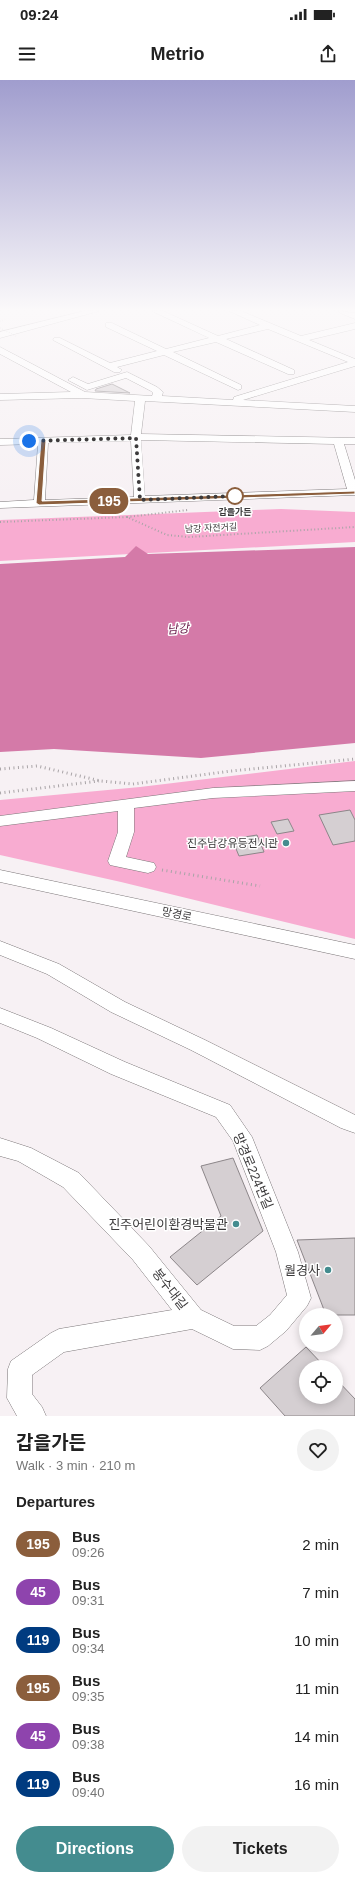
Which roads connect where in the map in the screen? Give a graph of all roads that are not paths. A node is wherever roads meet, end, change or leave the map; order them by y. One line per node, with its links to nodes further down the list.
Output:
1 (43, 373): 8 (street)
2 (61, 373): 6 (street)
3 (124, 373): 6 (street)
4 (210, 373): 7 (street)
5 (319, 373): 12 (street)
6 (127, 375): 11 (street)
7 (238, 387)
8 (82, 395): 9 (street); 10 (street)
9 (0, 397)
10 (140, 398): 11 (street); 14 (street)
11 (156, 399): 12 (street)
12 (227, 402): 13 (street)
13 (355, 409)
14 (136, 438): 15 (street); 16 (street); 20 (street)
15 (43, 441): 18 (street); 21 (street)
16 (338, 441): 17 (street); 19 (street)
17 (355, 441)
18 (0, 442)
19 (354, 492): 20 (street)
20 (140, 500): 21 (street)
21 (39, 503): 22 (street)
22 (0, 505)
23 (355, 786): 24 (street)
24 (126, 805): 25 (street); 26 (street)
25 (0, 821)
26 (148, 867)
27 (0, 876): 29 (street, 망경로)
28 (0, 948): 31 (street)
29 (355, 952)
30 (0, 1015): 33 (street, 망경로224번길)
31 (355, 1124)
32 (0, 1147): 33 (street, 봉수대길)
33 (193, 1318): 34 (street, 봉수대길)
34 (33, 1416)

